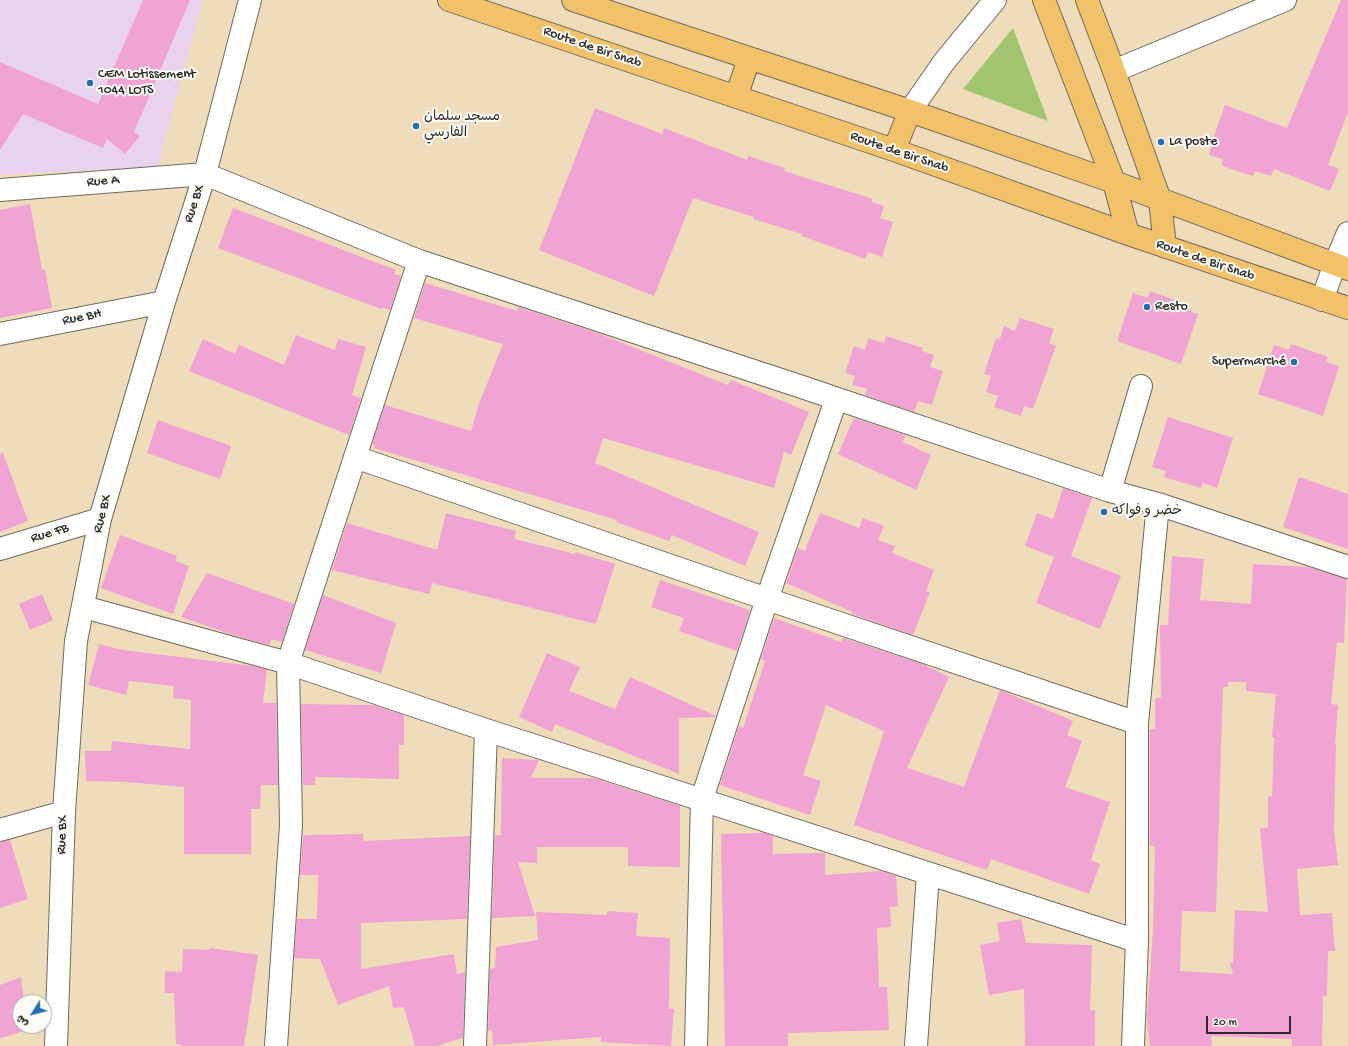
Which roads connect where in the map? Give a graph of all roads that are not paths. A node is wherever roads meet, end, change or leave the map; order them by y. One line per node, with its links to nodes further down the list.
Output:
1 (250, 0): 14 (street, Rue BX)
2 (449, 0): 8 (main road, Route de Bir Snab)
3 (573, 0): 9 (main road)
4 (995, 0): 12 (street)
5 (1044, 0): 15 (main road)
6 (1087, 0): 10 (main road)
7 (1283, 0): 10 (street)
8 (476, 4): 11 (main road, Route de Bir Snab)
9 (749, 59): 11 (main road); 12 (main road)
10 (1114, 71): 17 (main road)
11 (736, 97): 13 (main road, Route de Bir Snab)
12 (910, 111): 13 (main road); 15 (main road)
13 (894, 150): 19 (main road, Route de Bir Snab)
14 (205, 174): 16 (street, Rue A); 21 (street); 24 (street, Rue BX)
15 (1114, 182): 17 (main road); 19 (main road)
16 (0, 190)
17 (1160, 200): 20 (main road); 22 (main road)
18 (1348, 233): 22 (street)
19 (1128, 234): 20 (main road, Route de Bir Snab)
20 (1165, 248): 23 (main road, Route de Bir Snab)
21 (418, 261): 28 (street); 29 (street)
22 (1341, 266): 23 (street)
23 (1322, 300): 25 (main road, Route de Bir Snab)
24 (164, 302): 26 (street, Rue BH); 32 (street, Rue BX)
25 (1348, 308)
26 (0, 334)
27 (1141, 386): 30 (street)
28 (836, 400): 30 (street); 35 (street)
29 (355, 457): 35 (street); 37 (street)
30 (1110, 491): 31 (street)
31 (1158, 504): 34 (street); 38 (street)
32 (100, 519): 33 (street, Rue FB); 36 (street, Rue BX)
33 (0, 549)
34 (1348, 567)
35 (767, 599): 38 (street); 40 (street)
36 (84, 607): 37 (street); 41 (street, Rue BX)
37 (288, 663): 39 (street); 46 (street)
38 (1137, 723): 44 (street)
39 (486, 730): 40 (street); 47 (street)
40 (702, 799): 43 (street); 48 (street)
41 (64, 812): 42 (street); 45 (street, Rue BX)
42 (0, 830)
43 (928, 874): 44 (street); 49 (street)
44 (1137, 941): 50 (street)
45 (56, 1046)
46 (276, 1046)
47 (475, 1046)
48 (696, 1046)
49 (916, 1046)
50 (1133, 1046)

